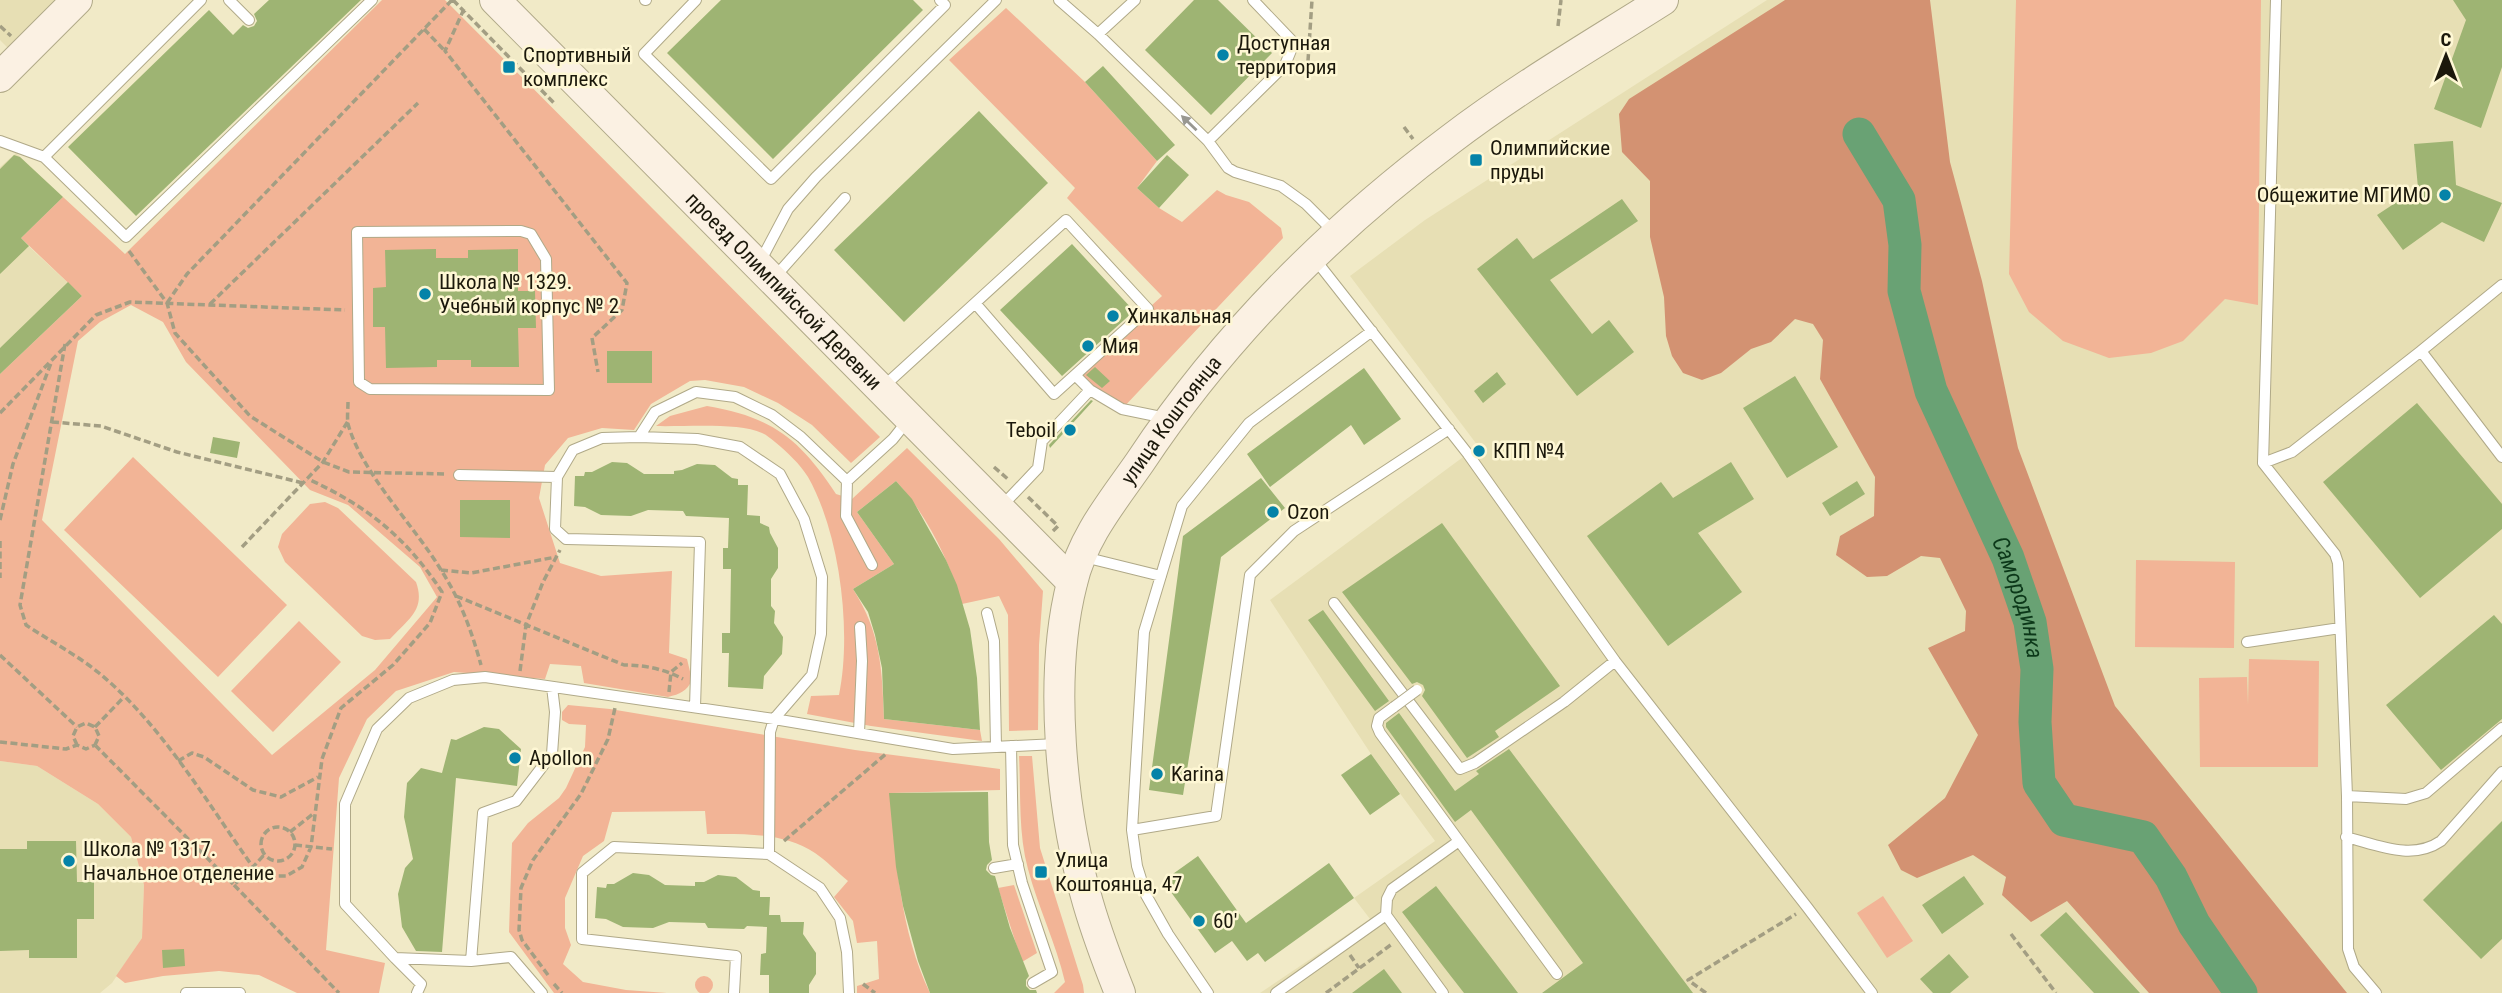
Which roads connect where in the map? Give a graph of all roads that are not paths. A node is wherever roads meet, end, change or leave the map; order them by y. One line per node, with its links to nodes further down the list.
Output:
1 (77, 0): 16 (street)
2 (201, 0): 19 (lane)
3 (372, 0): 19 (lane)
4 (495, 0): 23 (street, проезд Олимпийской Деревни)
5 (696, 0): 6 (lane)
6 (940, 0)
7 (996, 0): 23 (lane)
8 (1059, 0): 15 (lane)
9 (1135, 0): 15 (lane)
10 (1253, 0): 17 (lane)
11 (1663, 0): 21 (street, улица Коштоянца)
12 (2276, 0): 37 (lane)
13 (238, 3): 14 (lane)
14 (249, 20)
15 (1098, 34): 17 (lane, one-way to 15)
16 (2, 70)
17 (1208, 141): 21 (lane)
18 (1, 144): 19 (lane)
19 (44, 157)
20 (845, 198): 23 (lane)
21 (1336, 234): 22 (street, улица Коштоянца)
22 (1312, 256): 27 (lane); 33 (street, улица Коштоянца)
23 (765, 272): 30 (street, проезд Олимпийской Деревни)
24 (2502, 285): 28 (lane)
25 (975, 303): 29 (lane); 29 (lane); 30 (lane)
26 (358, 310): 26 (lane)
27 (1372, 331): 34 (lane); 44 (lane)
28 (2421, 351): 36 (lane); 37 (lane)
29 (1075, 375): 31 (lane)
30 (881, 389): 32 (street, проезд Олимпийской Деревни)
31 (1090, 390): 33 (lane); 41 (lane)
32 (910, 418): 40 (lane); 41 (street, проезд Олимпийской Деревни)
33 (1168, 419): 43 (street, улица Коштоянца)
34 (1449, 429): 50 (lane); 62 (lane)
35 (639, 437): 39 (lane); 40 (lane); 54 (lane)
36 (2502, 457)
37 (2263, 463): 48 (lane)
38 (459, 474): 39 (lane)
39 (557, 477): 53 (lane)
40 (847, 481): 42 (lane)
41 (999, 508): 43 (street, проезд Олимпийской Деревни)
42 (872, 565)
43 (1076, 569): 44 (lane); 57 (street, улица Коштоянца)
44 (1161, 576): 62 (lane)
45 (1334, 603): 50 (lane)
46 (987, 613): 59 (lane)
47 (860, 627): 56 (lane)
48 (2340, 628): 49 (lane); 61 (lane)
49 (2247, 642)
50 (1615, 661): 83 (lane)
51 (552, 687): 53 (lane); 69 (lane); 70 (lane)
52 (1417, 690): 64 (lane, bridge)
53 (695, 707): 54 (lane)
54 (774, 719): 56 (lane); 65 (lane)
55 (2502, 728): 61 (lane)
56 (859, 733): 59 (lane)
57 (1062, 744): 58 (lane); 79 (street, улица Коштоянца)
58 (1011, 746): 59 (lane); 66 (lane)
59 (996, 747)
60 (2502, 772): 63 (lane)
61 (2347, 796): 63 (lane)
62 (1132, 830): 80 (lane)
63 (2346, 837): 84 (lane)
64 (1460, 841): 68 (lane); 71 (lane)
65 (768, 854): 77 (lane); 78 (lane)
66 (1018, 864): 67 (lane); 72 (lane)
67 (994, 868)
68 (1386, 915): 81 (lane); 82 (lane)
69 (395, 958): 70 (lane); 75 (lane)
70 (471, 961): 76 (lane)
71 (1557, 974)
72 (1033, 983)
73 (186, 993): 74 (lane)
74 (240, 993)
75 (417, 993)
76 (541, 993)
77 (734, 993)
78 (849, 993)
79 (1119, 993)
80 (1209, 993)
81 (1276, 993)
82 (1443, 993)
83 (1872, 993)
84 (2376, 993)

